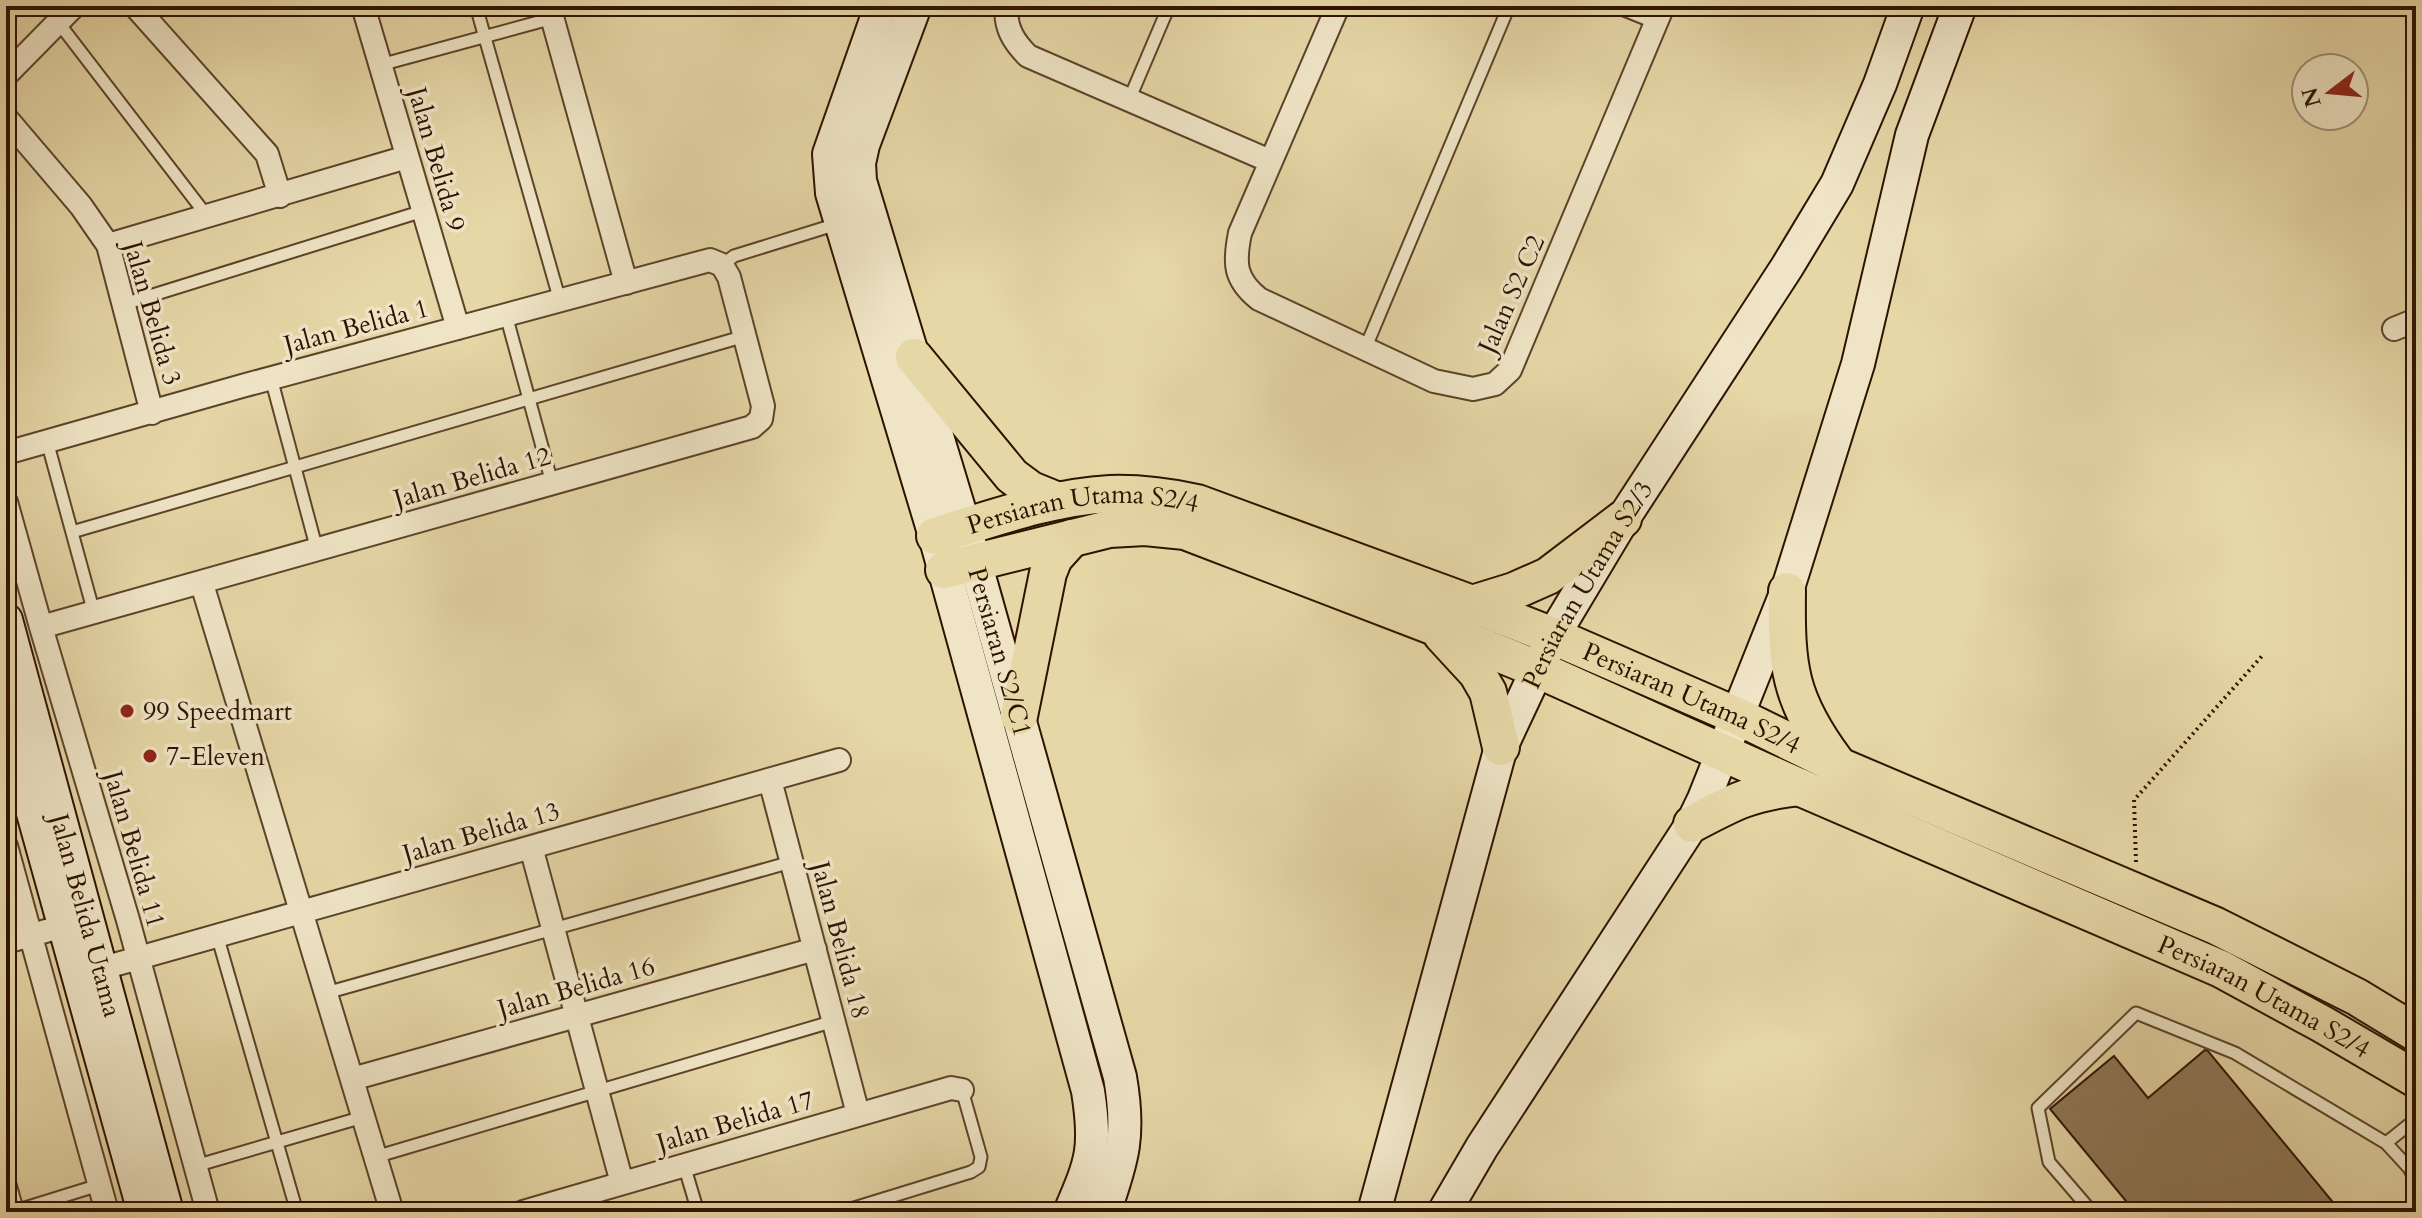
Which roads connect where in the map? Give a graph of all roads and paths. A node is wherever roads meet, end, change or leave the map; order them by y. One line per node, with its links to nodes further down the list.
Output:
1 (135, 6): 23 (street)
2 (363, 6): 17 (street, Jalan Belida 9)
3 (476, 6): 16 (lane)
4 (881, 6): 26 (main road, Persiaran S2/C1)
5 (915, 6): 26 (main road, Persiaran S2/C1)
6 (1007, 6): 19 (street)
7 (1169, 6): 19 (lane)
8 (1338, 6): 22 (street, Jalan S2 C2)
9 (1509, 6): 37 (lane)
10 (1614, 6): 15 (lane)
11 (1908, 6): 48 (main road, Persiaran Utama S2/3)
12 (1960, 6): 55 (main road)
13 (551, 12): 16 (lane); 29 (street)
14 (66, 14): 18 (street); 25 (lane)
15 (1660, 15): 37 (street, Jalan S2 C2)
16 (485, 37): 17 (lane); 30 (lane)
17 (380, 65): 21 (street, Jalan Belida 9)
18 (6, 75)
19 (1129, 100): 22 (street)
20 (6, 118): 27 (street, Jalan Belida 3)
21 (407, 157): 23 (street); 24 (street, Jalan Belida 9)
22 (1270, 161): 37 (street, Jalan S2 C2)
23 (280, 196): 25 (street)
24 (423, 211): 31 (lane); 34 (street, Jalan Belida 9)
25 (207, 216): 27 (street)
26 (854, 219): 28 (lane); 38 (main road, Persiaran S2/C1); 50 (main road, Persiaran S2/C1)
27 (108, 245): 31 (street, Jalan Belida 3)
28 (722, 265): 29 (street, Jalan Belida 1); 36 (street, Jalan Belida 12)
29 (626, 283): 30 (street, Jalan Belida 1)
30 (560, 301): 32 (street, Jalan Belida 1)
31 (124, 304): 41 (street, Jalan Belida 3)
32 (506, 315): 34 (street, Jalan Belida 1); 40 (lane)
33 (2416, 320): 35 (street)
34 (458, 328): 39 (street, Jalan Belida 1)
35 (2394, 329)
36 (745, 336): 40 (lane); 45 (street, Jalan Belida 12)
37 (1365, 349)
38 (914, 357): 46 (main road); 50 (main road, Persiaran S2/C1)
39 (271, 378): 41 (street, Jalan Belida 1); 44 (lane)
40 (529, 399): 44 (lane); 45 (lane)
41 (152, 413): 42 (street, Jalan Belida 1)
42 (47, 441): 43 (street, Jalan Belida 1); 49 (lane)
43 (6, 453)
44 (295, 467): 49 (lane); 52 (lane)
45 (552, 483): 52 (street, Jalan Belida 12)
46 (1058, 501): 50 (main road, Persiaran Utama S2/4); 56 (main road, Persiaran Utama S2/4)
47 (6, 502): 59 (street, Jalan Belida 11)
48 (1623, 519): 56 (main road); 61 (main road, Persiaran Utama S2/3)
49 (72, 532): 57 (lane)
50 (950, 532): 53 (main road, Persiaran S2/C1)
51 (1072, 538): 53 (main road, Persiaran Utama S2/4); 60 (main road, Persiaran Utama S2/4); 65 (main road)
52 (317, 550): 54 (street, Jalan Belida 12)
53 (959, 566): 65 (main road, Persiaran S2/C1); 119 (main road, Persiaran S2/C1)
54 (202, 584): 57 (street, Jalan Belida 12); 79 (street)
55 (1787, 591): 66 (main road); 71 (main road)
56 (1472, 604): 61 (main road, Persiaran Utama S2/4)
57 (94, 613): 59 (street, Jalan Belida 12)
58 (6, 620): 69 (main road, Jalan Belida Utama)
59 (41, 627): 86 (street, Jalan Belida 11)
60 (1435, 627): 63 (main road, Persiaran Utama S2/4); 67 (main road)
61 (1553, 636): 63 (main road, Persiaran Utama S2/3); 66 (main road, Persiaran Utama S2/4)
62 (2262, 656): 78 (path)
63 (1537, 669): 67 (main road, Persiaran Utama S2/3); 68 (main road, Persiaran Utama S2/4)
64 (6, 716): 69 (main road, Jalan Belida Utama)
65 (1019, 716): 120 (main road, Persiaran S2/C1)
66 (1737, 716): 68 (main road); 71 (main road, Persiaran Utama S2/4)
67 (1501, 747): 121 (main road, Persiaran Utama S2/3)
68 (1722, 751): 73 (main road, Persiaran Utama S2/4); 74 (main road)
69 (21, 756): 80 (main road, Jalan Belida Utama); 87 (main road, Jalan Belida Utama)
70 (839, 760): 72 (street, Jalan Belida 13)
71 (1839, 766): 78 (main road, Persiaran Utama S2/4)
72 (770, 780): 75 (street, Jalan Belida 13); 77 (street, Jalan Belida 18)
73 (1799, 787): 74 (main road); 93 (main road, Persiaran Utama S2/4)
74 (1692, 824): 122 (main road)
75 (531, 847): 79 (street, Jalan Belida 13); 81 (street)
76 (7, 854): 82 (street)
77 (791, 862): 81 (lane); 85 (street, Jalan Belida 18)
78 (2137, 893): 91 (main road, Persiaran Utama S2/4)
79 (302, 912): 83 (street, Jalan Belida 13); 88 (street)
80 (64, 926): 82 (street); 87 (main road, Jalan Belida Utama)
81 (554, 928): 88 (lane); 89 (street)
82 (32, 935): 84 (street); 108 (street)
83 (217, 935): 86 (street, Jalan Belida 13); 99 (lane)
84 (6, 942)
85 (815, 949): 89 (street, Jalan Belida 16); 90 (street, Jalan Belida 18)
86 (138, 958): 87 (street, Jalan Belida 13); 104 (street, Jalan Belida 11)
87 (90, 972): 111 (main road, Jalan Belida Utama); 112 (main road, Jalan Belida Utama)
88 (326, 993): 92 (street)
89 (577, 1016): 92 (street, Jalan Belida 16); 95 (street)
90 (834, 1021): 95 (lane); 96 (street, Jalan Belida 18)
91 (2416, 1033)
92 (352, 1079): 97 (street)
93 (2416, 1079)
94 (962, 1090): 96 (street, Jalan Belida 17); 118 (lane)
95 (597, 1091): 101 (lane); 107 (street)
96 (858, 1114): 102 (street, Jalan Belida 17)
97 (363, 1117): 99 (lane); 101 (street)
98 (2416, 1119): 100 (lane)
99 (277, 1143): 104 (lane); 114 (lane)
100 (2386, 1143): 103 (lane); 123 (lane)
101 (375, 1157): 115 (street)
102 (684, 1165): 107 (street, Jalan Belida 17); 117 (lane)
103 (2412, 1165): 106 (lane)
104 (195, 1166): 113 (street, Jalan Belida 11)
105 (6, 1170): 109 (lane)
106 (2416, 1181)
107 (622, 1183): 116 (street, Jalan Belida 17)
108 (99, 1185): 109 (lane); 110 (street)
109 (15, 1212)
110 (107, 1212)
111 (144, 1212)
112 (167, 1212)
113 (208, 1212)
114 (297, 1212)
115 (392, 1212)
116 (523, 1212)
117 (698, 1212)
118 (841, 1212)
119 (1070, 1212)
120 (1104, 1212)
121 (1374, 1212)
122 (1444, 1212)
123 (2092, 1212)

